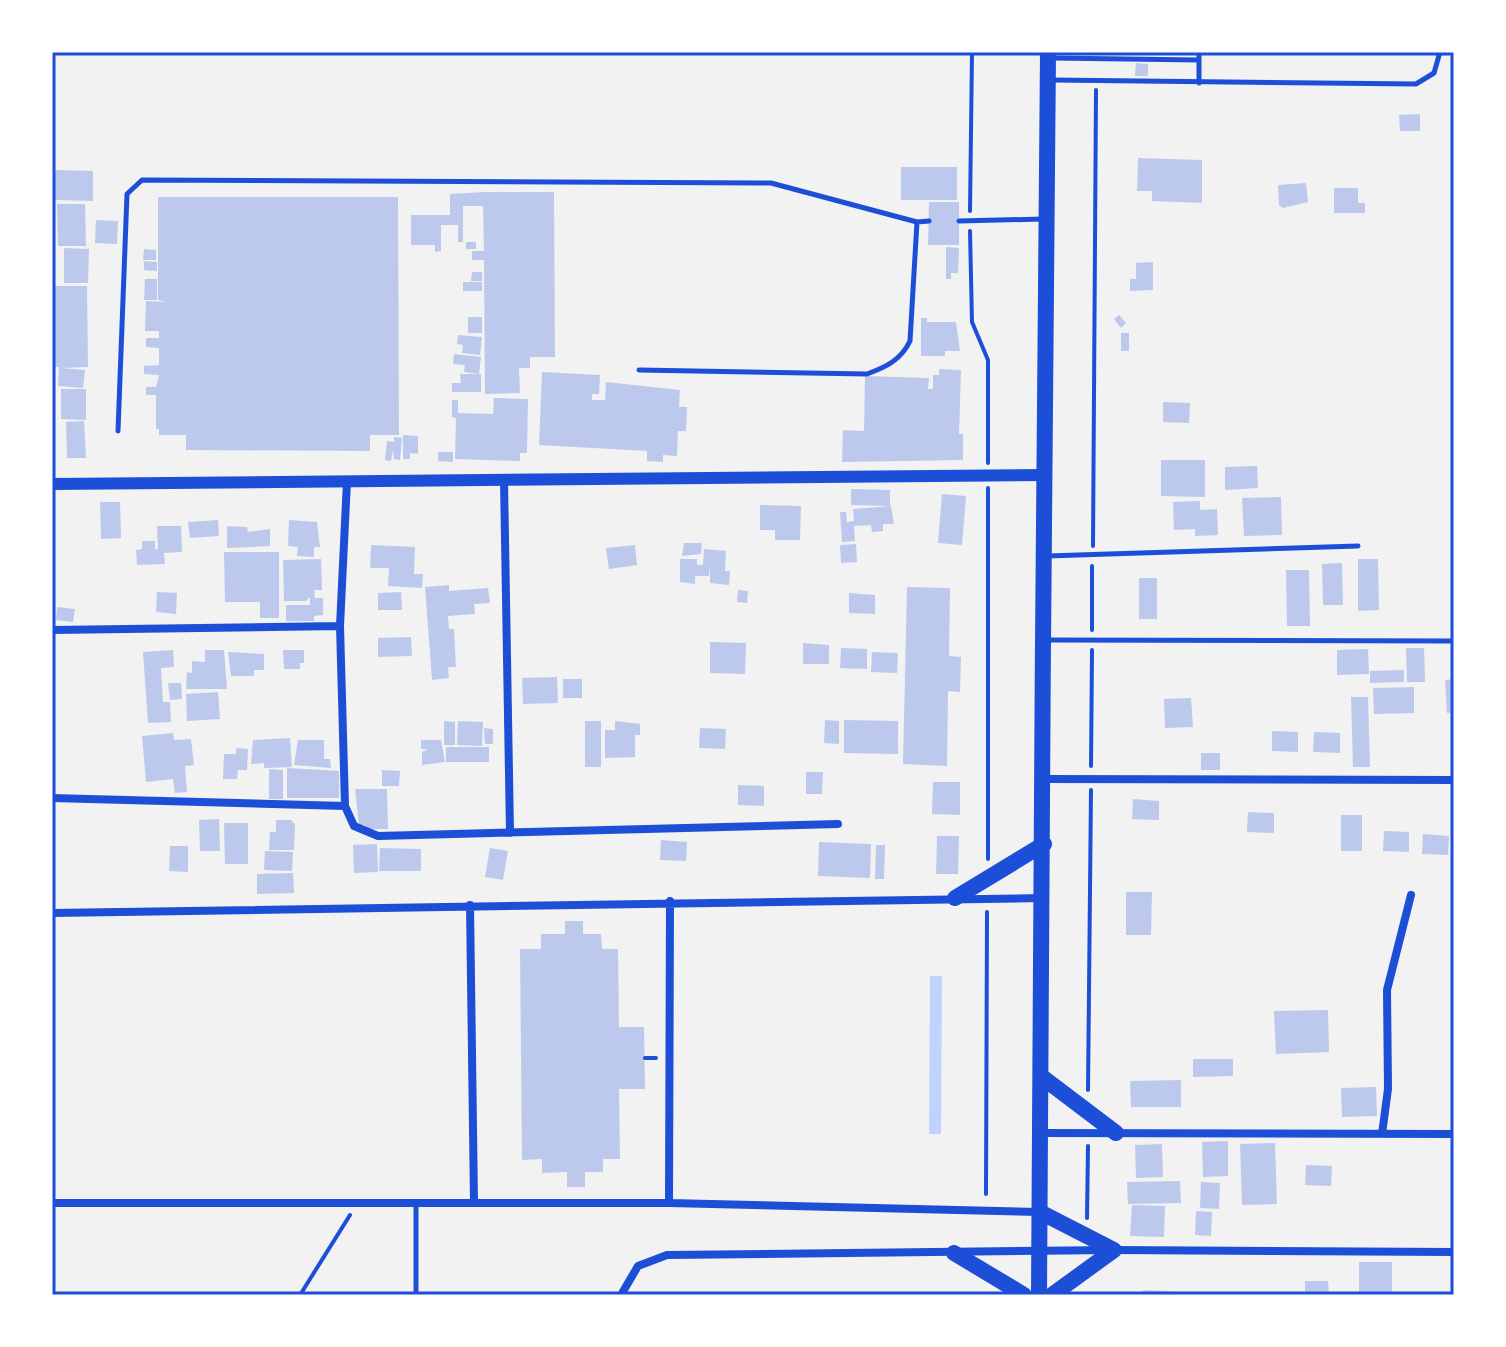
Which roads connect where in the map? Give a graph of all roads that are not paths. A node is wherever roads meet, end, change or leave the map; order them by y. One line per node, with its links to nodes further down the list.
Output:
1 (1199, 52): 4 (lane)
2 (1440, 52): 6 (lane)
3 (1048, 55): 4 (lane); 5 (highway)
4 (1199, 60): 6 (lane)
5 (1047, 80): 6 (lane); 7 (highway)
6 (1199, 83)
7 (1044, 219): 9 (lane); 13 (highway)
8 (929, 221): 10 (lane)
9 (959, 221)
10 (917, 222): 11 (lane); 12 (lane)
11 (639, 370)
12 (118, 431)
13 (1045, 475): 14 (street); 18 (highway)
14 (504, 480): 15 (street); 28 (street)
15 (347, 481): 16 (street); 19 (street)
16 (52, 484)
17 (1358, 546): 18 (lane)
18 (1046, 556): 21 (highway)
19 (340, 626): 20 (street); 26 (street)
20 (52, 630)
21 (1045, 640): 22 (lane); 23 (highway)
22 (1454, 641)
23 (1044, 779): 24 (street); 29 (highway)
24 (1454, 780)
25 (52, 798): 26 (street)
26 (345, 806): 28 (street)
27 (838, 824): 28 (street)
28 (510, 833)
29 (1044, 844): 31 (highway); 32 (highway)
30 (1411, 895): 39 (street)
31 (955, 898): 32 (street); 33 (street)
32 (1044, 898): 36 (highway)
33 (670, 901): 34 (street); 44 (street)
34 (470, 905): 35 (street); 41 (street)
35 (52, 913)
36 (1042, 1077): 37 (highway); 38 (highway)
37 (1040, 1133): 38 (street); 45 (highway)
38 (1116, 1133): 39 (street)
39 (1382, 1134): 40 (street)
40 (1454, 1134)
41 (474, 1202): 43 (street); 44 (street)
42 (52, 1203): 43 (street)
43 (416, 1203): 50 (lane)
44 (669, 1203): 45 (street)
45 (1040, 1212): 46 (highway); 49 (highway)
46 (1114, 1250): 47 (street); 49 (street); 54 (highway)
47 (1454, 1252)
48 (954, 1253): 49 (street); 51 (street); 52 (highway)
49 (1040, 1253): 53 (highway)
50 (416, 1295)
51 (621, 1295)
52 (1024, 1295)
53 (1039, 1295)
54 (1052, 1295)

